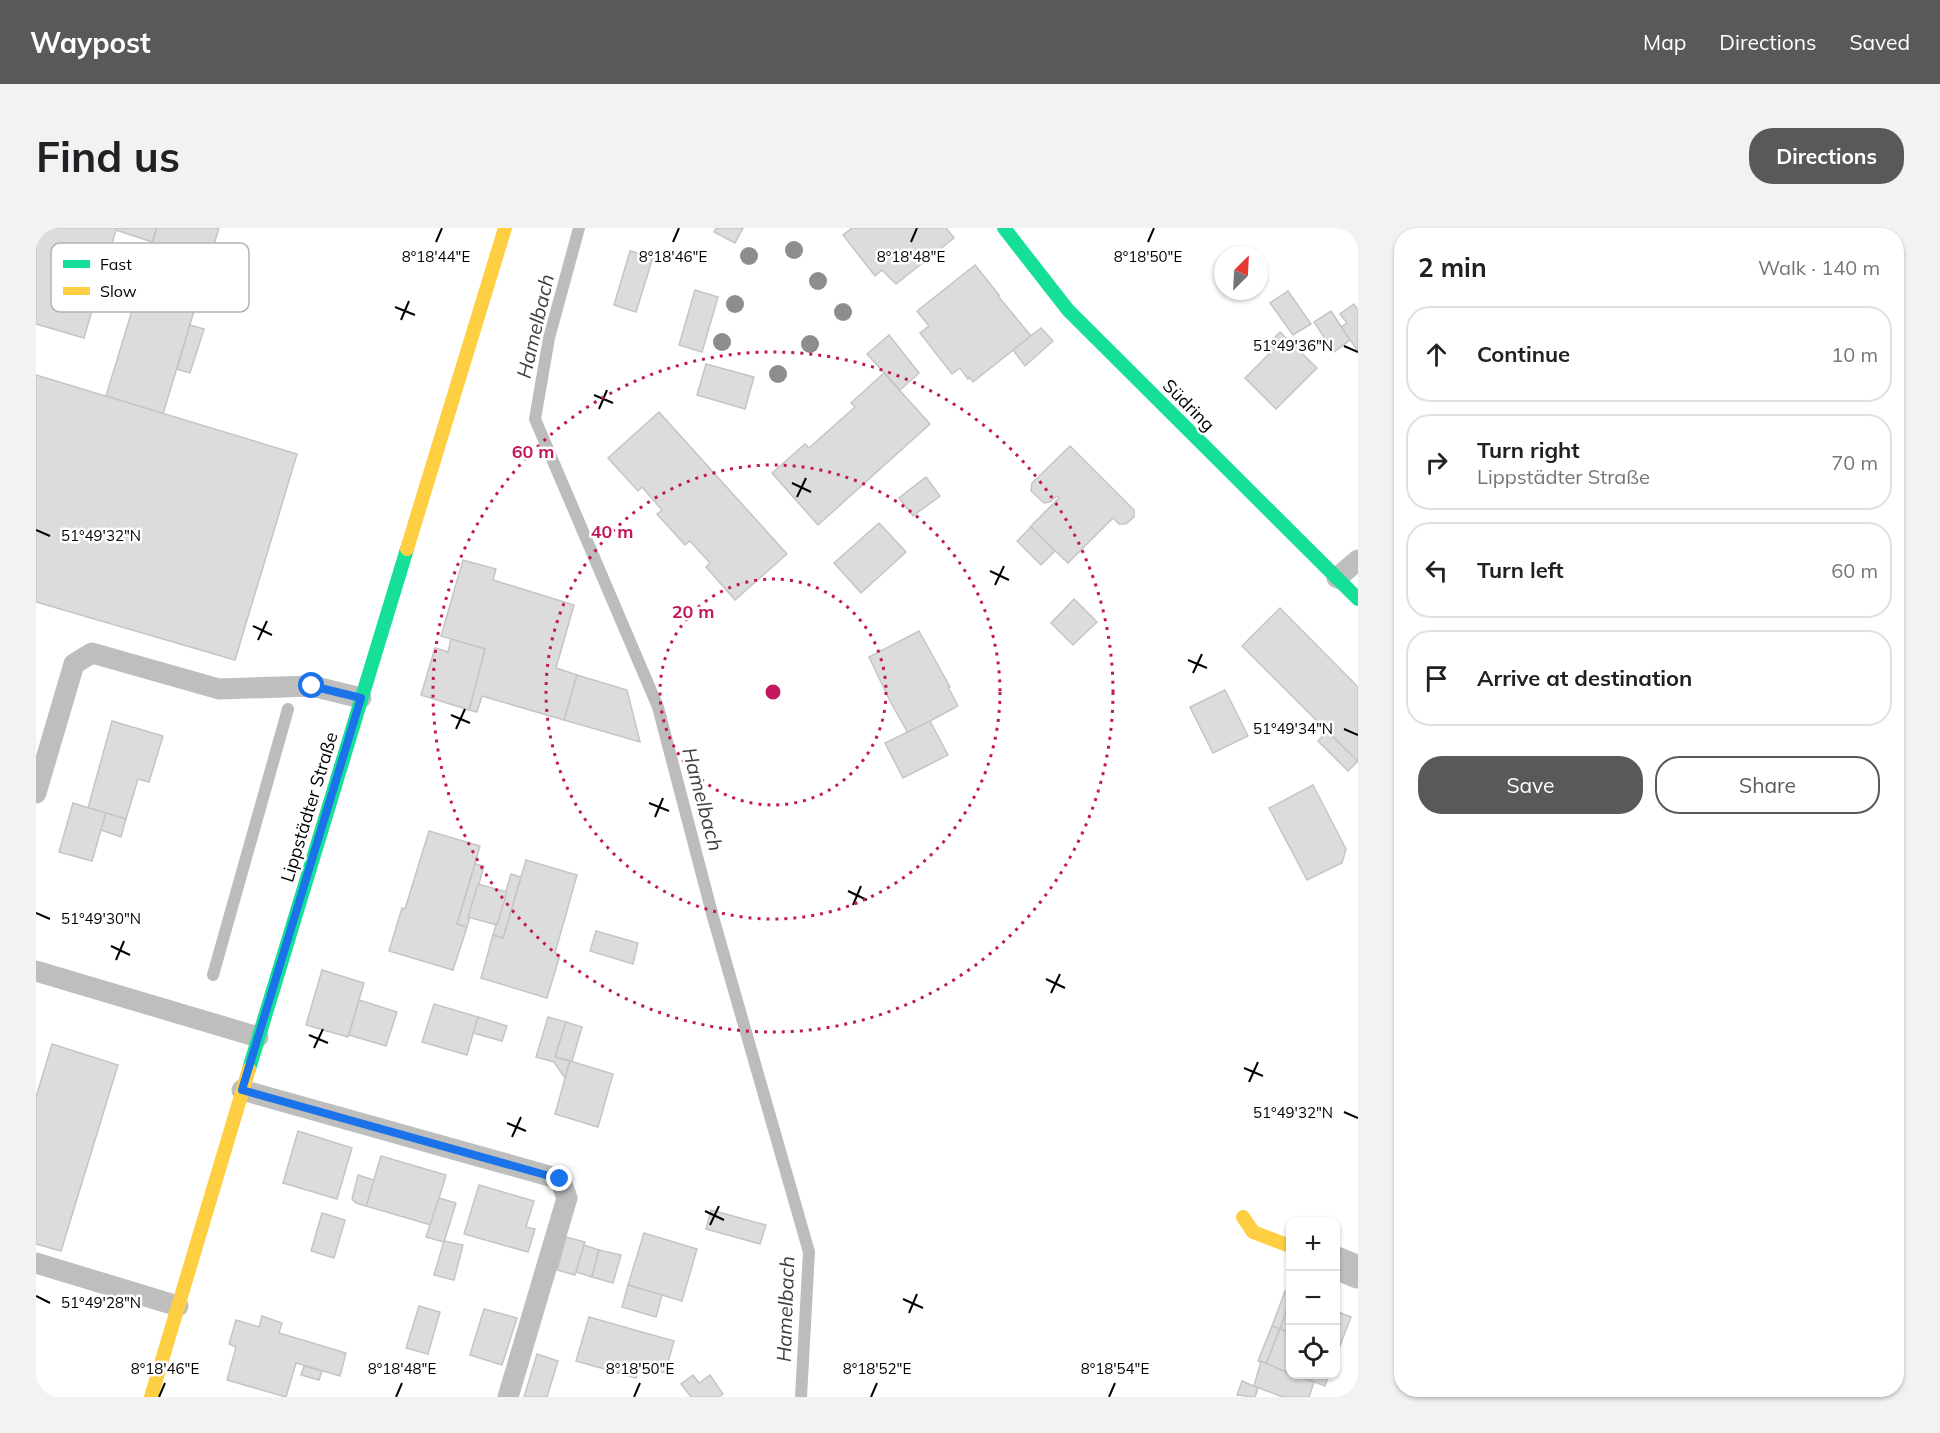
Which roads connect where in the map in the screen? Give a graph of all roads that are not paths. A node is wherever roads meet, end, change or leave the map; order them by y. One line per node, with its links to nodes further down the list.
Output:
1 (505, 228): 6 (street, Lippstädter Straße)
2 (1004, 228): 4 (street, Südring)
3 (1358, 560): 4 (lane)
4 (1337, 578): 5 (street, Südring)
5 (1358, 599)
6 (361, 698): 7 (lane); 9 (street, Lippstädter Straße)
7 (36, 793)
8 (36, 971): 9 (lane)
9 (258, 1037): 10 (street, Lippstädter Straße)
10 (242, 1090): 16 (street, Lippstädter Straße); 18 (lane)
11 (1243, 1217): 12 (street)
12 (1286, 1244)
13 (36, 1263): 16 (lane)
14 (1340, 1265): 15 (street)
15 (1358, 1272)
16 (178, 1306): 17 (street, Lippstädter Straße)
17 (151, 1397)
18 (508, 1397)

